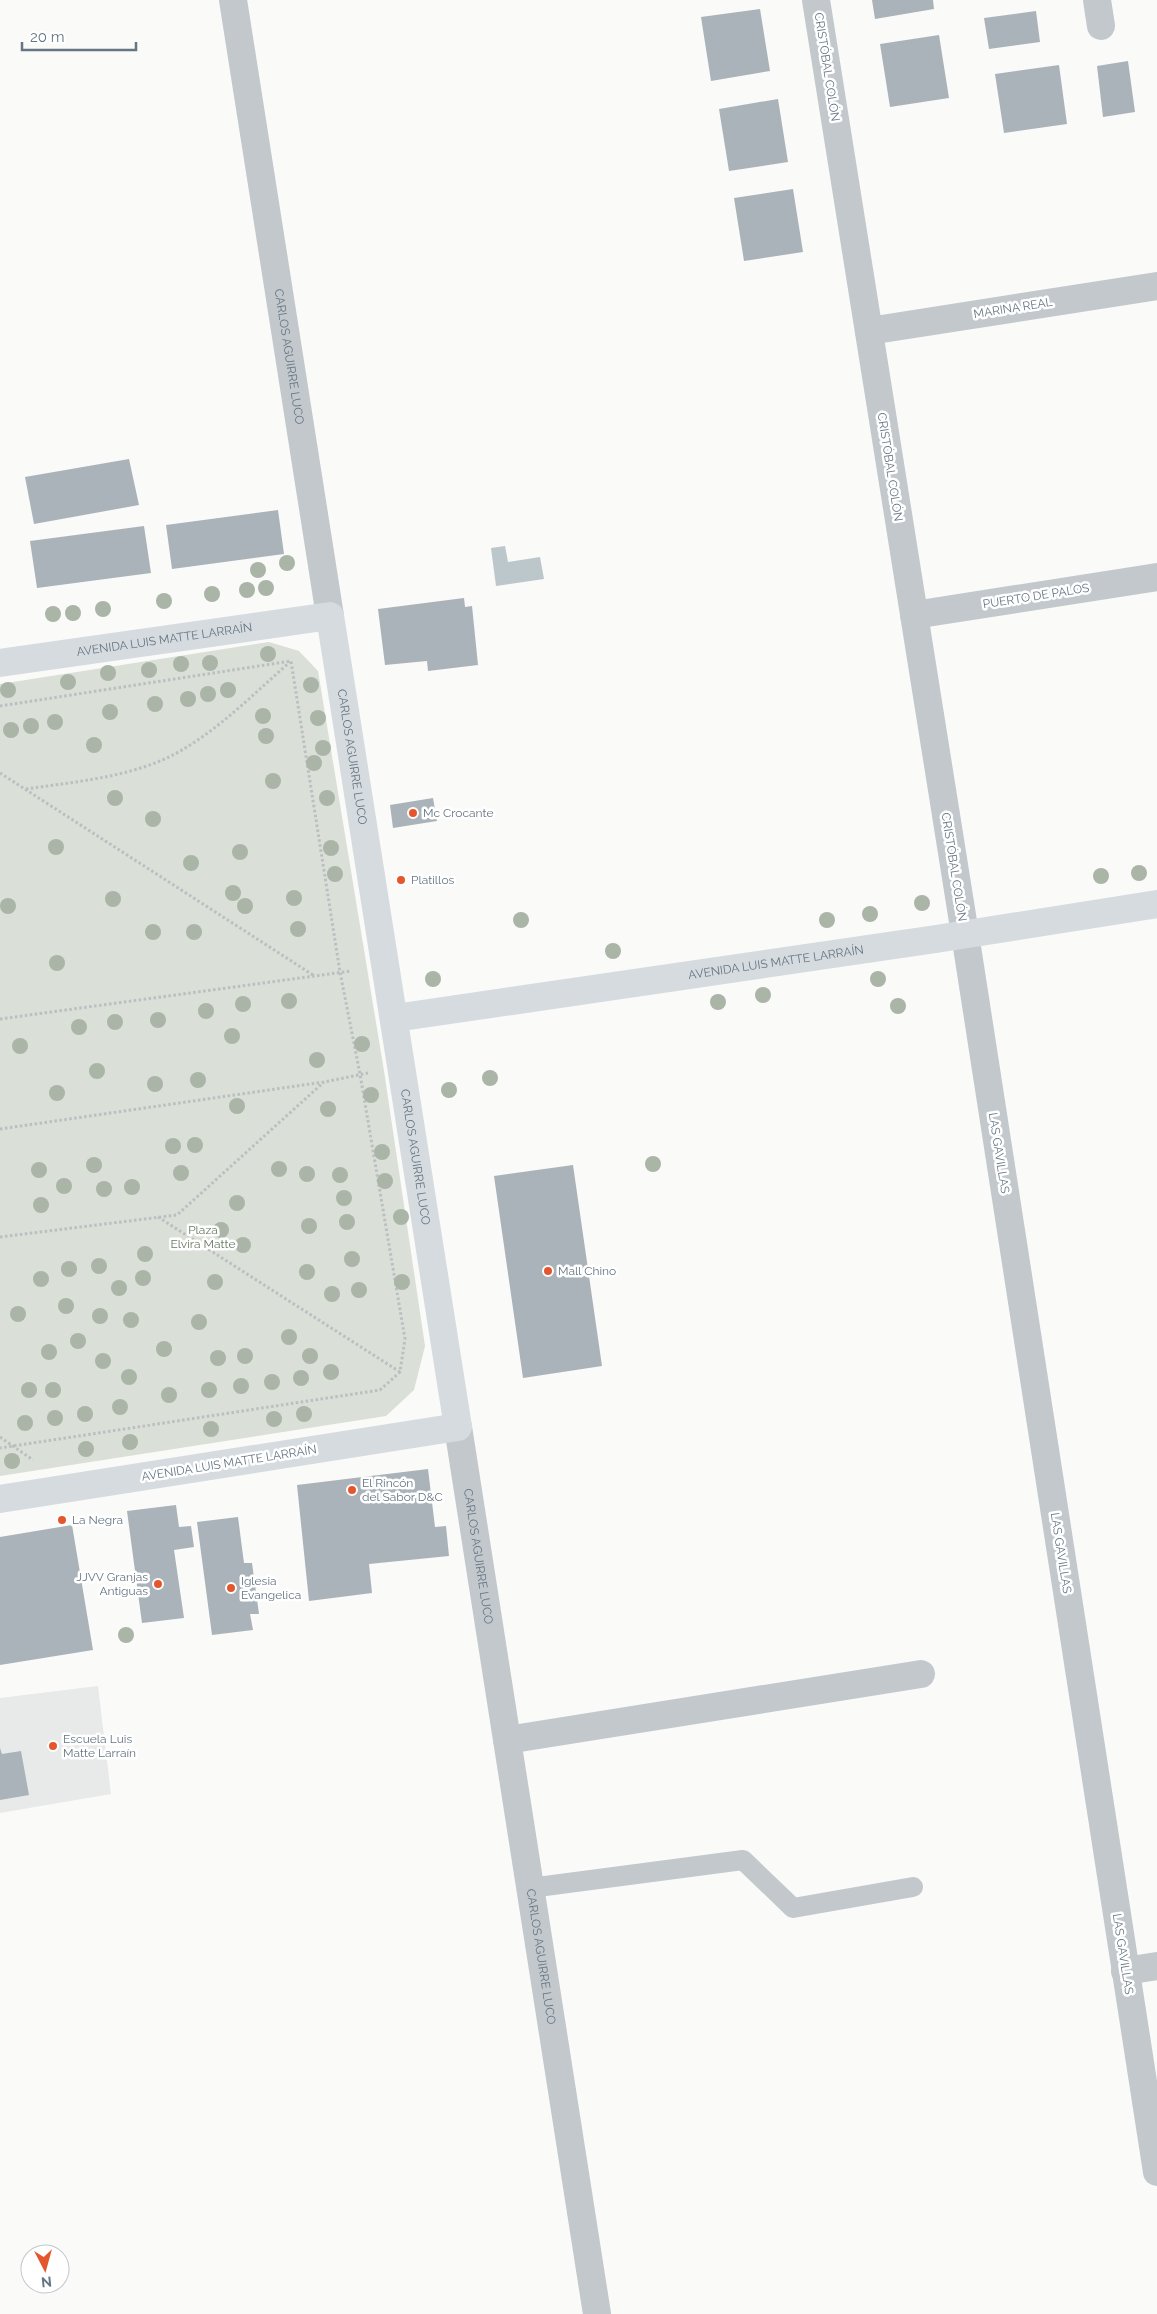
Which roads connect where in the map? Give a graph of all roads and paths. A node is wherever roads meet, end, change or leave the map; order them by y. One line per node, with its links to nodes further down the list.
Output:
1 (233, 0): 7 (street, CARLOS AGUIRRE LUCO)
2 (816, 0): 4 (street, CRISTÓBAL COLÓN)
3 (1157, 286): 4 (street, MARINA REAL)
4 (869, 331): 6 (street, CRISTÓBAL COLÓN)
5 (1157, 577): 6 (street, PUERTO DE PALOS)
6 (914, 616): 14 (street, CRISTÓBAL COLÓN)
7 (317, 617): 8 (path); 9 (street, AVENIDA LUIS MATTE LARRAÍN); 15 (street, CARLOS AGUIRRE LUCO)
8 (291, 660): 10 (path); 12 (path); 16 (path)
9 (0, 663)
10 (0, 706)
11 (0, 773): 12 (path)
12 (26, 789): 17 (path)
13 (1157, 904): 14 (street, AVENIDA LUIS MATTE LARRAÍN)
14 (965, 934): 18 (street, AVENIDA LUIS MATTE LARRAÍN); 38 (street, LAS GAVILLAS)
15 (386, 967): 16 (path); 18 (street, CARLOS AGUIRRE LUCO)
16 (340, 972): 17 (path); 21 (path)
17 (314, 976): 19 (path)
18 (395, 1018): 20 (street, CARLOS AGUIRRE LUCO)
19 (0, 1019)
20 (402, 1069): 21 (path); 27 (street, CARLOS AGUIRRE LUCO)
21 (360, 1074): 22 (path); 26 (path)
22 (324, 1082): 23 (path); 24 (path)
23 (0, 1129)
24 (157, 1217): 25 (path); 26 (path)
25 (0, 1237)
26 (400, 1372): 29 (path)
27 (458, 1428): 32 (street, AVENIDA LUIS MATTE LARRAÍN); 34 (street, CARLOS AGUIRRE LUCO)
28 (0, 1437): 29 (path)
29 (14, 1446): 30 (path); 31 (path)
30 (0, 1448)
31 (37, 1463)
32 (0, 1498)
33 (921, 1674): 34 (street)
34 (507, 1740): 36 (street, CARLOS AGUIRRE LUCO)
35 (913, 1887): 36 (lane)
36 (530, 1888): 40 (street, CARLOS AGUIRRE LUCO)
37 (1157, 1966): 38 (street)
38 (1125, 1971): 39 (street, LAS GAVILLAS)
39 (1157, 2172)
40 (597, 2314)

